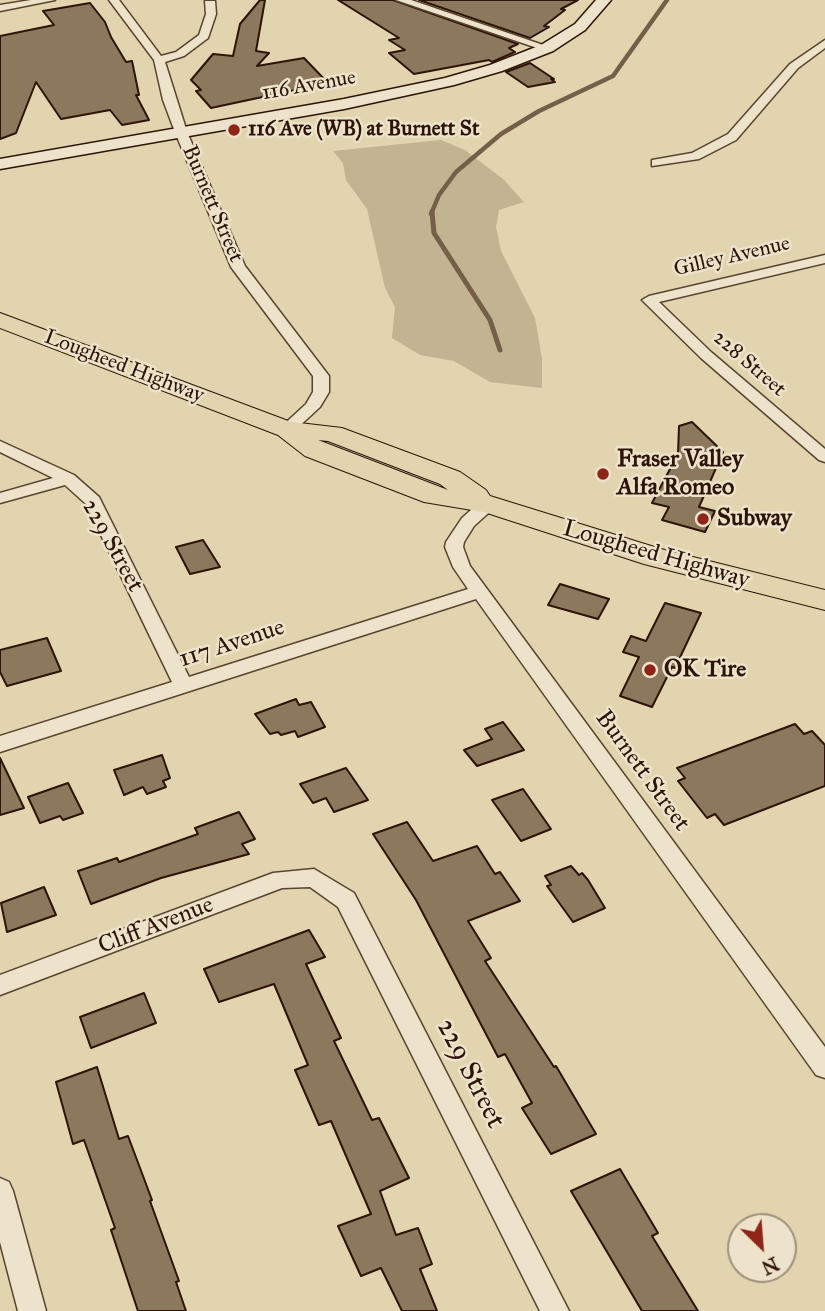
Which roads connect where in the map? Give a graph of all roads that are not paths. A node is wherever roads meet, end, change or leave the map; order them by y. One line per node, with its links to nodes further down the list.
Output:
1 (50, 0): 6 (street)
2 (114, 0): 10 (street, Burnett Street)
3 (401, 0): 8 (street)
4 (604, 0): 8 (street, 116 Avenue)
5 (210, 1): 10 (street)
6 (0, 8)
7 (825, 43): 9 (street)
8 (547, 48): 12 (street, 116 Avenue)
9 (807, 56): 11 (street); 13 (street)
10 (159, 60): 12 (street, Burnett Street)
11 (821, 61)
12 (181, 132): 14 (street, 116 Avenue); 18 (street, Burnett Street)
13 (656, 163)
14 (0, 164)
15 (825, 259): 16 (street, Gilley Avenue)
16 (649, 300): 20 (street, 228 Street)
17 (0, 320): 18 (main road, Lougheed Highway)
18 (287, 429): 23 (main road, Lougheed Highway)
19 (0, 446): 21 (street, 229 Street)
20 (825, 457)
21 (68, 479): 22 (street); 26 (street, 229 Street)
22 (0, 498)
23 (488, 504): 24 (street, Burnett Street); 25 (main road, Lougheed Highway)
24 (478, 592): 26 (street, 117 Avenue); 30 (street, Burnett Street)
25 (825, 600)
26 (183, 685): 27 (street, 117 Avenue)
27 (0, 744)
28 (314, 878): 29 (street, Cliff Avenue); 33 (street, 229 Street)
29 (0, 985)
30 (825, 1067)
31 (0, 1191): 32 (street)
32 (32, 1311)
33 (555, 1311)

